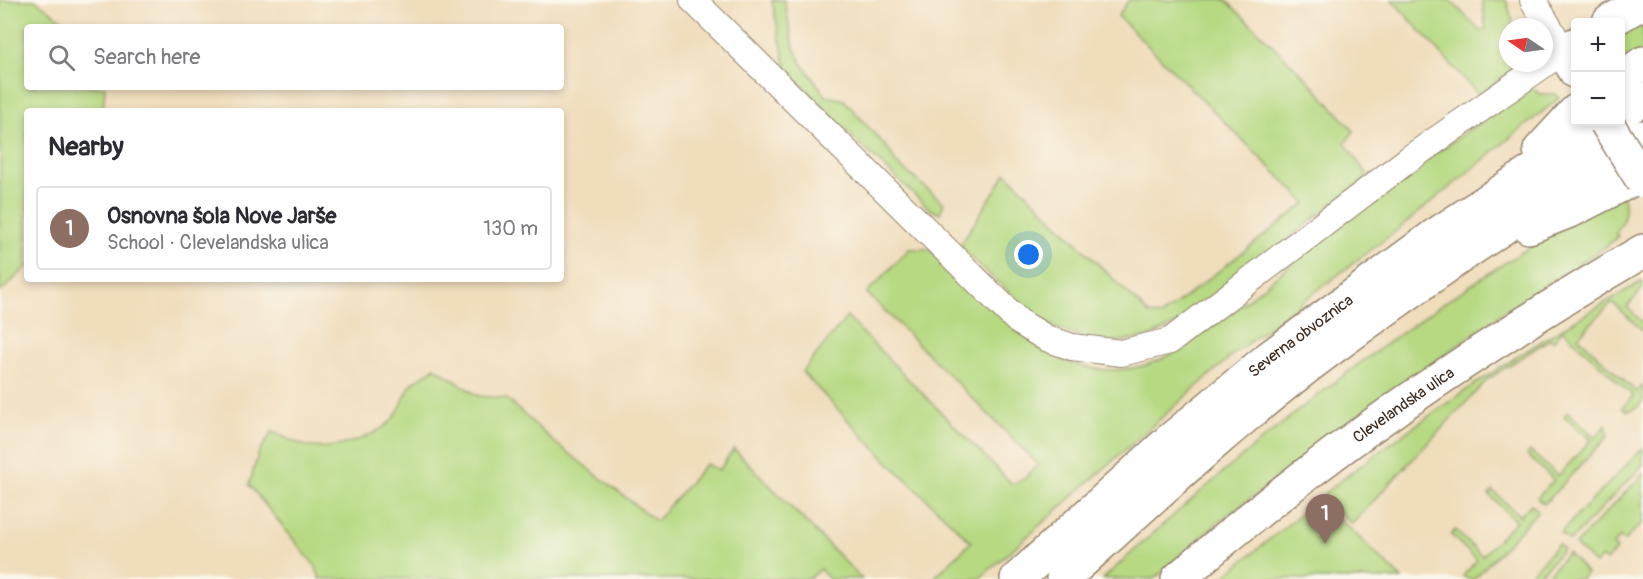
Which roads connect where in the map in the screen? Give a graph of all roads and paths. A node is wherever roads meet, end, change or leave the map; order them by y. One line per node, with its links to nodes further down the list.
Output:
1 (693, 0): 5 (street)
2 (1533, 0): 5 (street)
3 (1643, 2): 4 (main road)
4 (1616, 18)
5 (1571, 56)
6 (1643, 63): 7 (main road)
7 (1625, 76)
8 (1643, 99): 9 (main road)
9 (1625, 110)
10 (1571, 115): 16 (main road)
11 (1600, 126): 16 (main road, Severna obvoznica)
12 (1609, 126): 15 (main road, bridge)
13 (1643, 137): 18 (main road, Severna obvoznica)
14 (1643, 174): 18 (main road)
15 (1643, 181)
16 (1500, 192): 19 (main road, Severna obvoznica)
17 (1643, 251): 21 (main road, Clevelandska ulica)
18 (1468, 252): 20 (main road, Severna obvoznica)
19 (1017, 579)
20 (1063, 579)
21 (1178, 579)

